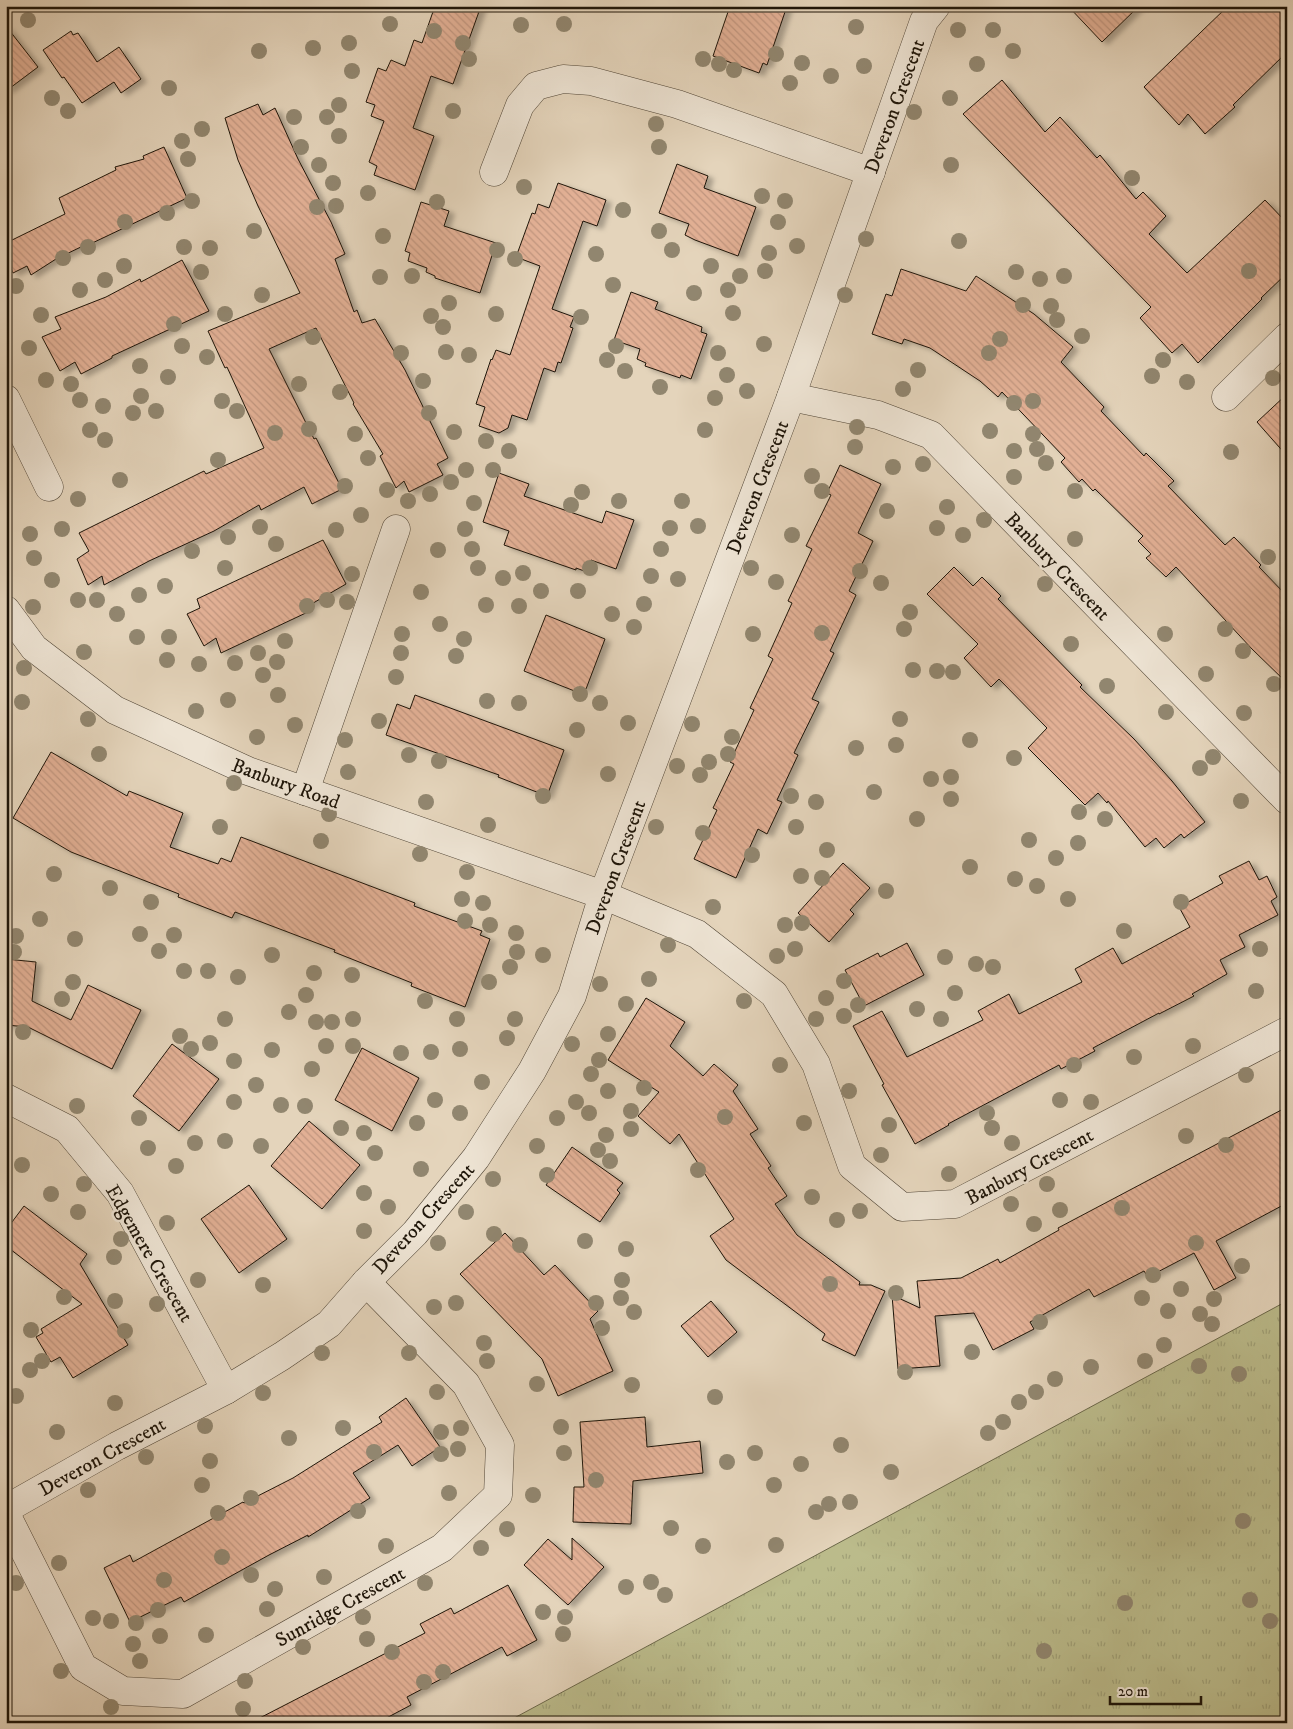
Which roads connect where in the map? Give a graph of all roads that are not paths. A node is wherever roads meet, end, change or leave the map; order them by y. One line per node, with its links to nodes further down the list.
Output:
1 (936, 6): 3 (street, Deveron Crescent)
2 (494, 172): 3 (street)
3 (871, 172): 5 (street, Deveron Crescent)
4 (1287, 337): 6 (street)
5 (791, 397): 12 (street, Banbury Crescent); 13 (street, Deveron Crescent)
6 (1226, 397)
7 (6, 399): 8 (street)
8 (49, 487)
9 (396, 529): 11 (street)
10 (6, 610): 11 (street, Banbury Road)
11 (305, 791): 13 (street, Banbury Road)
12 (1287, 800)
13 (603, 895): 14 (street, Banbury Crescent); 16 (street, Deveron Crescent)
14 (1287, 1031)
15 (6, 1098): 17 (street, Edgemere Crescent)
16 (366, 1282): 17 (street, Deveron Crescent); 19 (street, Sunridge Crescent)
17 (226, 1390): 18 (street, Deveron Crescent)
18 (6, 1509)
19 (6, 1514)

